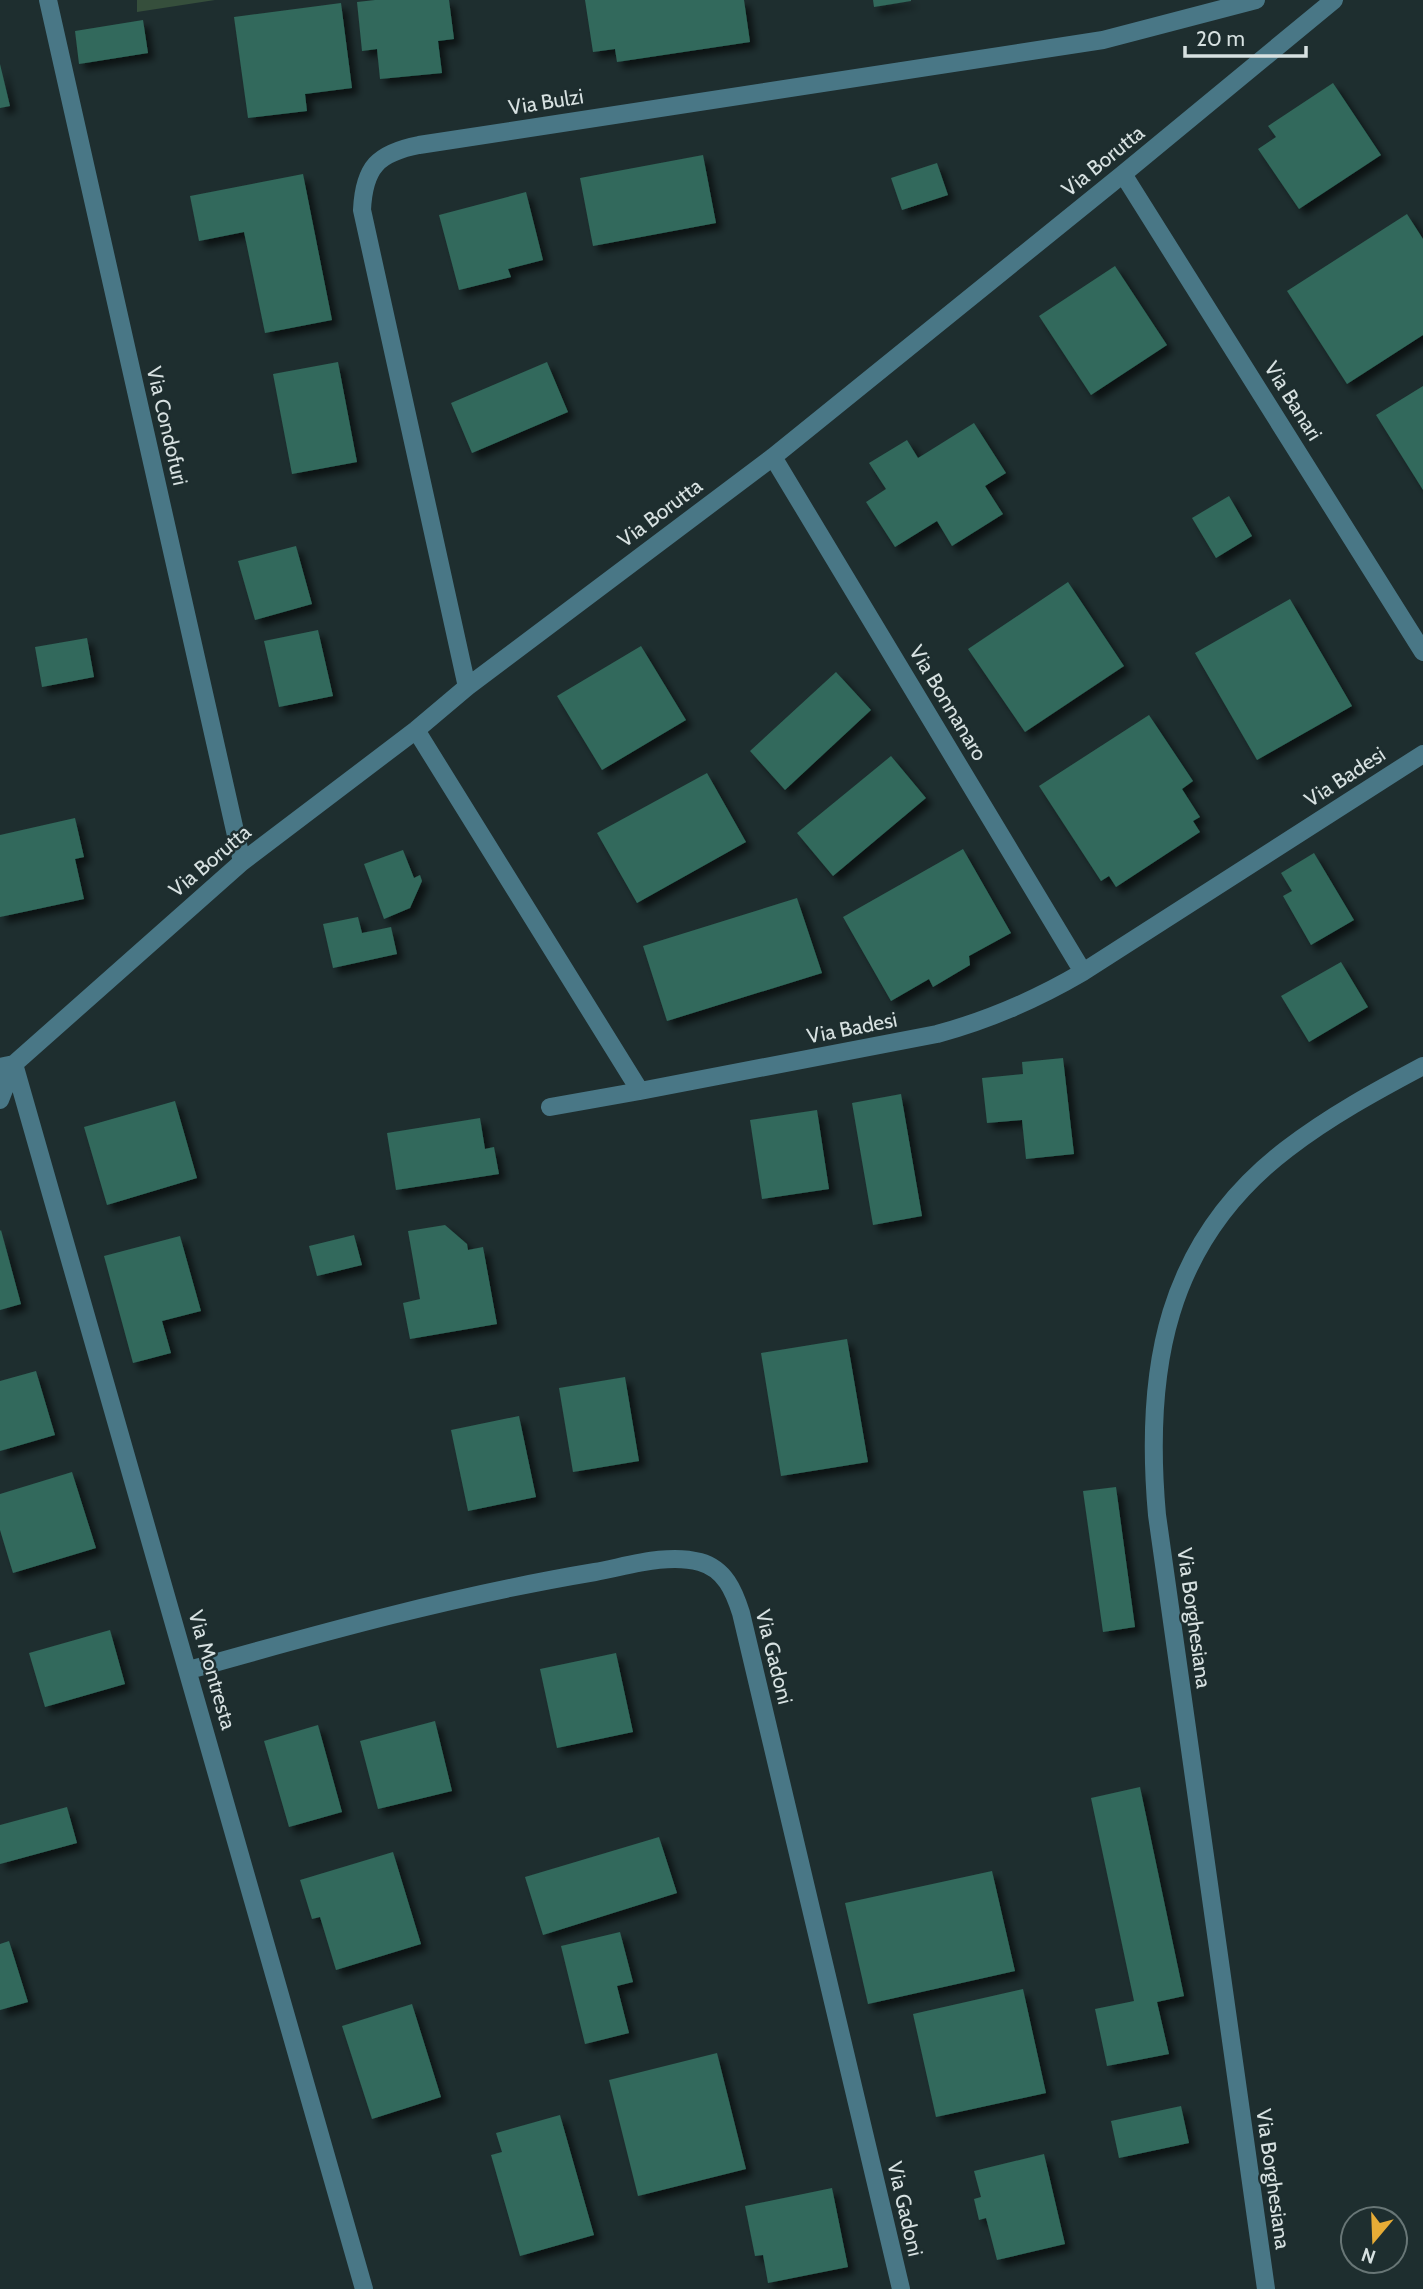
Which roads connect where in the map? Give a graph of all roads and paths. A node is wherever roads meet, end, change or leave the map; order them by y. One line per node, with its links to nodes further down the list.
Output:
1 (48, 0): 10 (street, Via Condofuri)
2 (1256, 0): 7 (street, Via Bulzi)
3 (1334, 0): 4 (street, Via Borutta)
4 (1123, 174): 5 (street, Via Borutta); 6 (street, Via Banari)
5 (773, 457): 7 (street, Via Borutta); 11 (street, Via Bonnanaro)
6 (1423, 652)
7 (467, 687): 8 (street, Via Borutta)
8 (415, 730): 10 (street, Via Borutta); 14 (street)
9 (1423, 754): 11 (street, Via Badesi)
10 (242, 862): 12 (street, Via Borutta)
11 (1083, 972): 14 (street, Via Badesi)
12 (7, 1066): 15 (street, Via Borutta); 17 (street, Via Montresta)
13 (1423, 1066): 20 (street, Via Borghesiana)
14 (640, 1091): 16 (street, Via Badesi)
15 (0, 1100)
16 (550, 1107)
17 (189, 1670): 18 (street, Via Montresta); 19 (street, Via Gadoni)
18 (364, 2289)
19 (901, 2289)
20 (1266, 2289)

